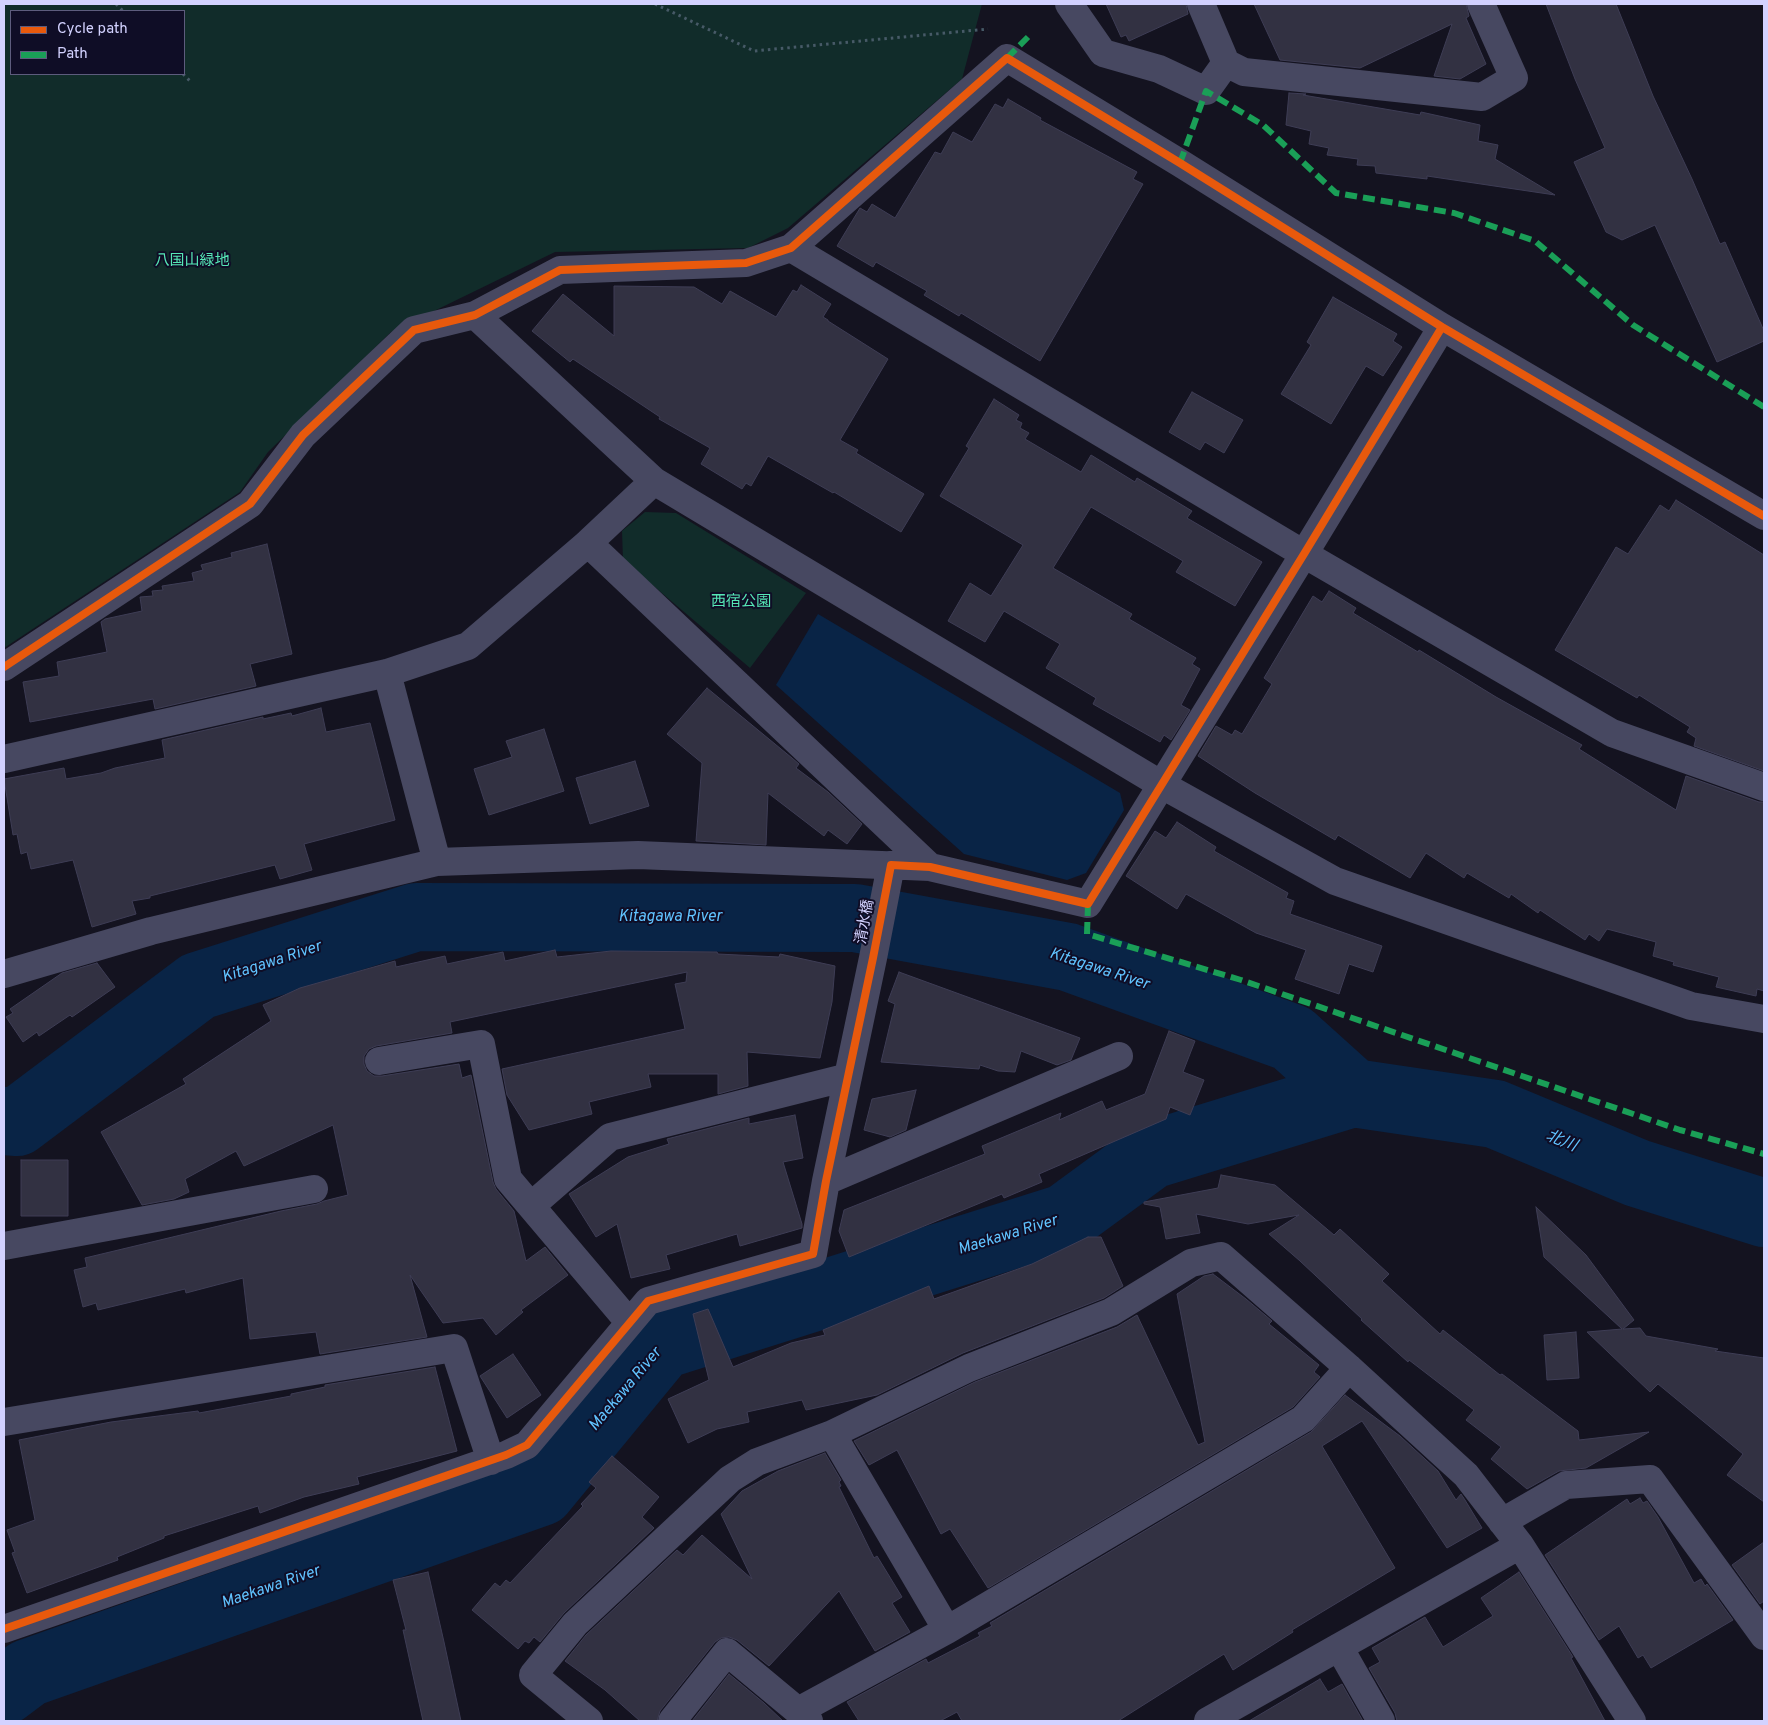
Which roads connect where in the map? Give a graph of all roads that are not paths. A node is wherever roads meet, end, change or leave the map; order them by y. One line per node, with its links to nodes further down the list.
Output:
1 (1069, 4): 4 (street)
2 (1201, 4): 4 (street)
3 (1481, 4): 4 (street)
4 (1226, 63)
5 (791, 248): 6 (street); 7 (street); 11 (street)
6 (475, 315): 8 (street); 12 (street)
7 (1442, 327): 9 (street); 11 (street)
8 (654, 481): 10 (street); 15 (street)
9 (1764, 516)
10 (588, 543): 13 (street); 18 (street)
11 (1304, 554): 15 (street); 16 (street)
12 (4, 666)
13 (387, 673): 14 (street); 17 (street)
14 (4, 759)
15 (1162, 785): 18 (street); 21 (street)
16 (1764, 787)
17 (437, 862): 19 (street); 20 (street)
18 (930, 867): 19 (street)
19 (888, 878): 24 (street, 清水橋)
20 (4, 974)
21 (1764, 1019)
22 (1119, 1056): 25 (street)
23 (379, 1061): 27 (street)
24 (848, 1077): 25 (street, 清水橋); 27 (street)
25 (826, 1182): 29 (street, 清水橋)
26 (314, 1189): 28 (street)
27 (531, 1206): 29 (street)
28 (4, 1246)
29 (629, 1322): 33 (street)
30 (1349, 1368): 32 (street); 34 (street); 37 (street)
31 (4, 1422): 33 (street)
32 (832, 1434): 37 (street); 41 (street)
33 (492, 1461): 36 (street)
34 (1502, 1522): 35 (street); 38 (street)
35 (1520, 1545): 39 (street); 45 (street)
36 (4, 1629)
37 (947, 1630): 40 (street)
38 (1764, 1636)
39 (1339, 1646): 43 (street); 44 (street)
40 (804, 1716): 42 (street)
41 (589, 1721)
42 (672, 1721)
43 (1208, 1721)
44 (1381, 1721)
45 (1632, 1721)

